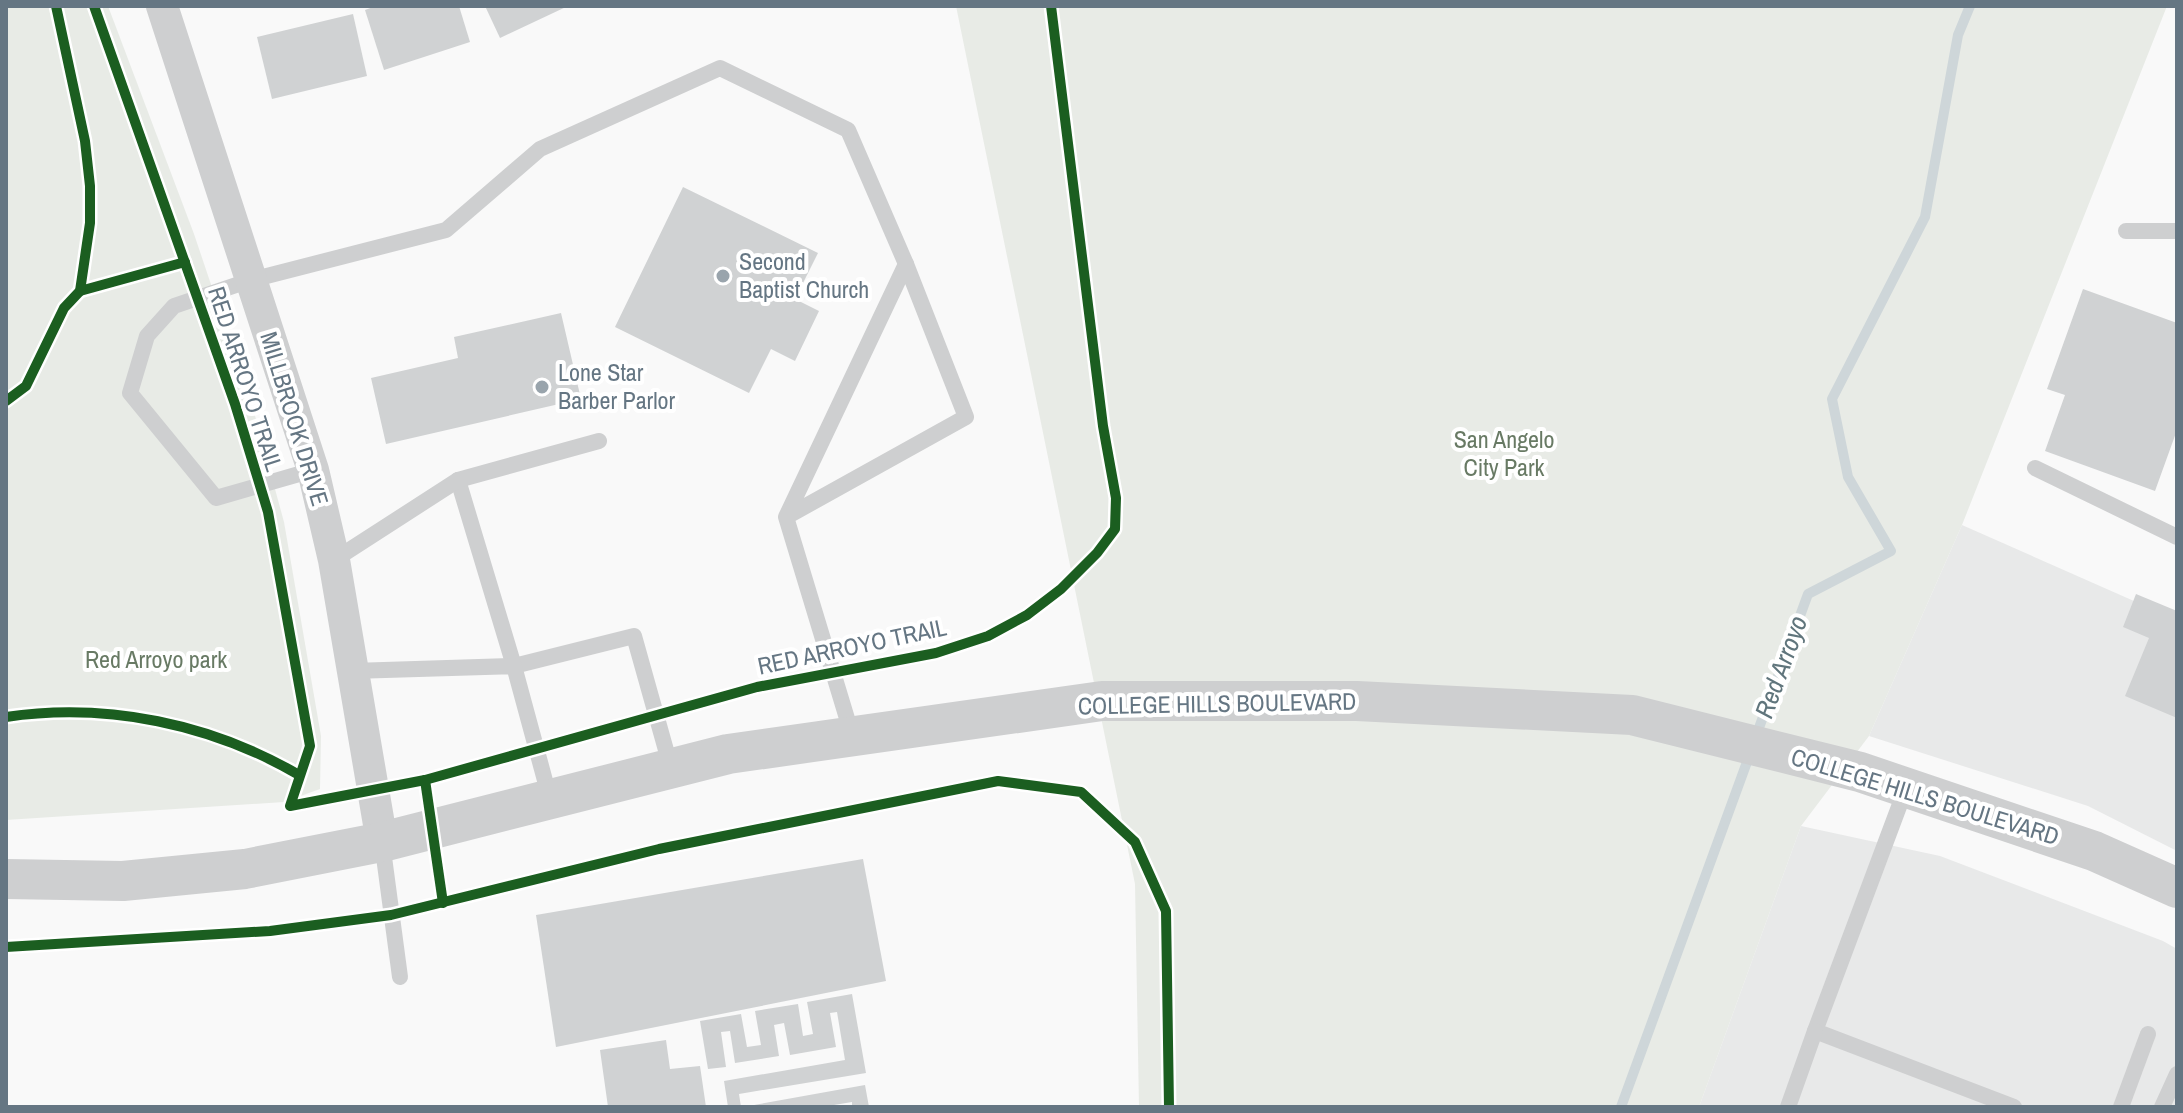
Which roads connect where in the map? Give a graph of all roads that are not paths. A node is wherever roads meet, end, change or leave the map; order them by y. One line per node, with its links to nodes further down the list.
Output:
1 (162, 6): 5 (street, MILLBROOK DRIVE)
2 (2126, 231): 3 (lane)
3 (2177, 231)
4 (906, 264): 5 (lane); 10 (lane); 10 (lane)
5 (251, 280): 8 (street, MILLBROOK DRIVE); 8 (lane)
6 (599, 441): 9 (lane)
7 (2035, 468): 11 (lane)
8 (313, 470): 12 (street, MILLBROOK DRIVE)
9 (458, 480): 12 (lane); 13 (lane)
10 (786, 517): 15 (lane)
11 (2177, 537)
12 (334, 560): 14 (street, MILLBROOK DRIVE)
13 (514, 666): 14 (lane); 16 (lane); 18 (lane)
14 (352, 671): 19 (street, MILLBROOK DRIVE)
15 (852, 736): 16 (street, COLLEGE HILLS BOULEVARD); 17 (street, COLLEGE HILLS BOULEVARD)
16 (671, 770): 18 (street, COLLEGE HILLS BOULEVARD)
17 (1906, 788): 21 (street, COLLEGE HILLS BOULEVARD); 23 (lane)
18 (550, 800): 19 (street, COLLEGE HILLS BOULEVARD)
19 (382, 842): 20 (street, COLLEGE HILLS BOULEVARD); 22 (lane)
20 (6, 879)
21 (2177, 888)
22 (400, 977)
23 (1815, 1031): 26 (lane); 27 (lane)
24 (2148, 1034): 28 (lane)
25 (2177, 1074): 29 (lane)
26 (1788, 1107)
27 (2014, 1107)
28 (2121, 1107)
29 (2162, 1107)

